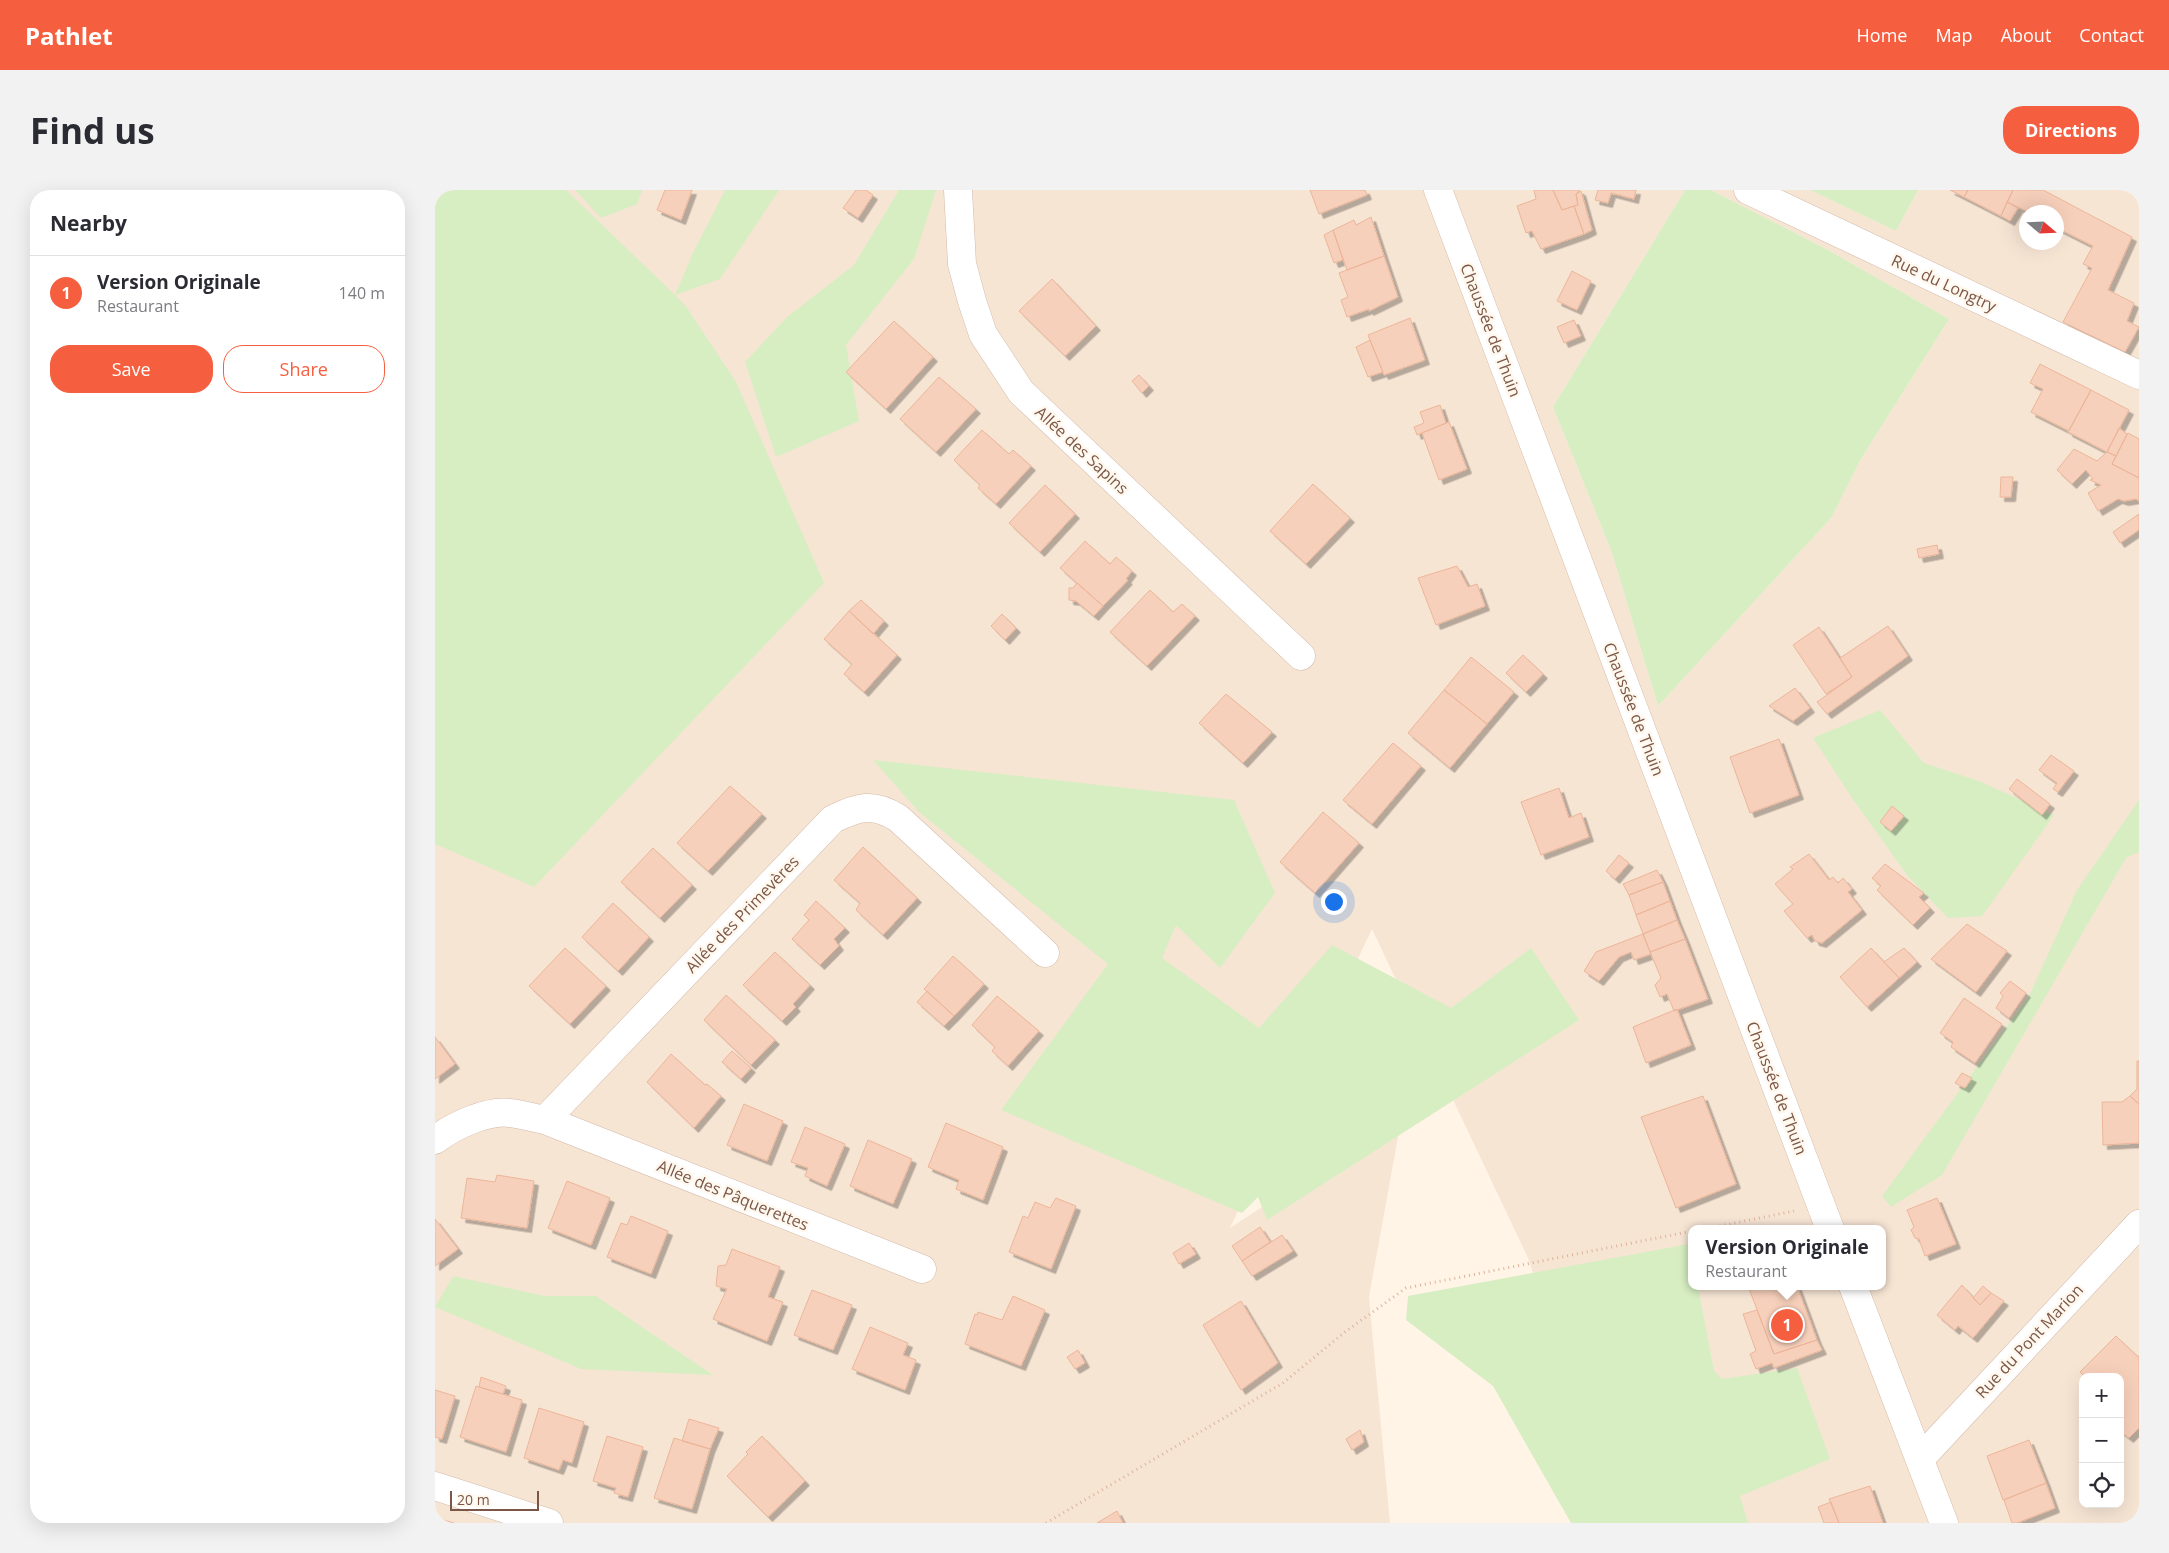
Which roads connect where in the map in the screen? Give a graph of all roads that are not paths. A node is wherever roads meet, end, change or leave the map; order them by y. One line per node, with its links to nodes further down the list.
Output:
1 (958, 190): 5 (street, Allée des Sapins)
2 (1439, 190): 9 (street, Chaussée de Thuin)
3 (1748, 190): 4 (street, Rue du Longtry)
4 (2139, 375)
5 (1301, 656)
6 (1045, 953): 7 (street, Allée des Primevères)
7 (545, 1120): 8 (street); 11 (street, Allée des Pâquerettes)
8 (435, 1140)
9 (1826, 1217)
10 (2139, 1224): 13 (street, Rue du Pont Marion)
11 (922, 1269)
12 (1855, 1290): 13 (street)
13 (1920, 1459): 16 (street)
14 (435, 1486): 15 (street)
15 (549, 1523)
16 (1944, 1523)

